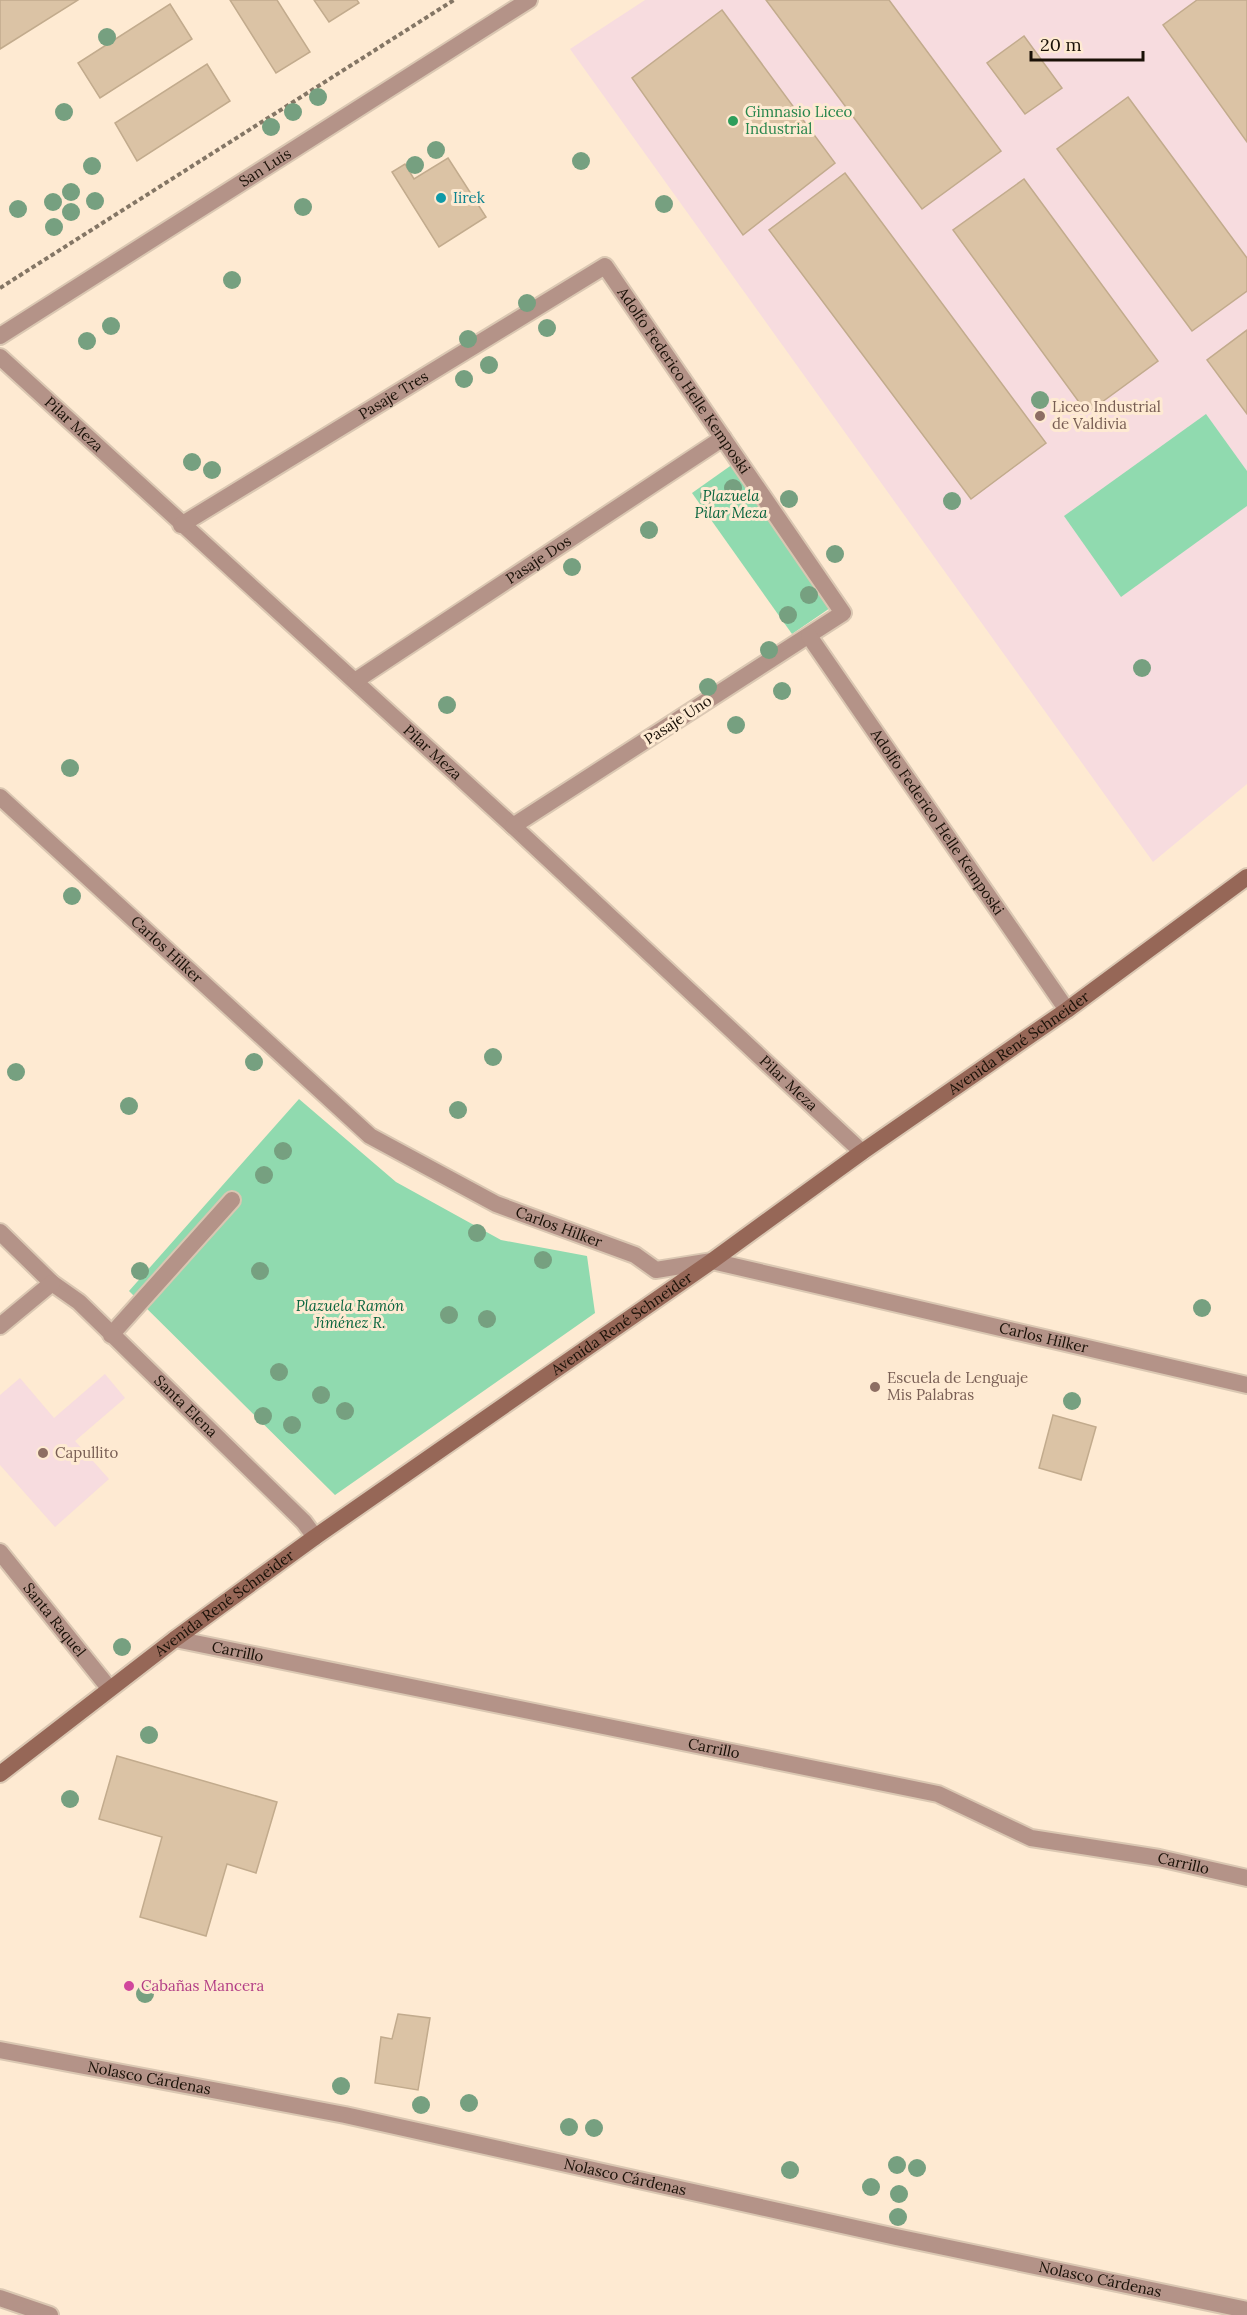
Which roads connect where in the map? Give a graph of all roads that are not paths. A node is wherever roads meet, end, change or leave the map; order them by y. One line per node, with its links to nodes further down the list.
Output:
1 (529, 0): 3 (street, San Luis)
2 (605, 266): 5 (street, Adolfo Federico Helle Kemposki); 6 (street, Pasaje Tres)
3 (0, 336)
4 (0, 357): 6 (street, Pilar Meza)
5 (723, 438): 7 (street, Adolfo Federico Helle Kemposki); 9 (street, Pasaje Dos)
6 (181, 525): 9 (street, Pilar Meza)
7 (843, 613): 8 (street, Pasaje Uno)
8 (809, 636): 11 (street, Pasaje Uno); 13 (street, Adolfo Federico Helle Kemposki)
9 (355, 681): 11 (street, Pilar Meza)
10 (0, 797): 17 (street, Carlos Hilker)
11 (513, 826): 14 (street, Pilar Meza)
12 (1247, 878): 13 (main road, Avenida René Schneider)
13 (1067, 1010): 14 (main road, Avenida René Schneider)
14 (862, 1152): 17 (main road, Avenida René Schneider)
15 (232, 1200): 20 (street)
16 (0, 1232): 18 (street, Santa Elena)
17 (712, 1261): 21 (street, Carlos Hilker); 22 (main road, Avenida René Schneider)
18 (52, 1283): 19 (street); 20 (street, Santa Elena)
19 (0, 1326)
20 (111, 1335): 22 (street, Santa Elena)
21 (1247, 1384)
22 (315, 1537): 24 (main road, Avenida René Schneider)
23 (0, 1552): 25 (street, Santa Raquel)
24 (175, 1639): 25 (main road, Avenida René Schneider); 27 (street, Carrillo)
25 (109, 1688): 26 (main road, Avenida René Schneider)
26 (0, 1774)
27 (1247, 1878)
28 (0, 2050): 30 (street, Nolasco Cárdenas)
29 (0, 2298): 31 (street)
30 (1247, 2310)
31 (50, 2315)

